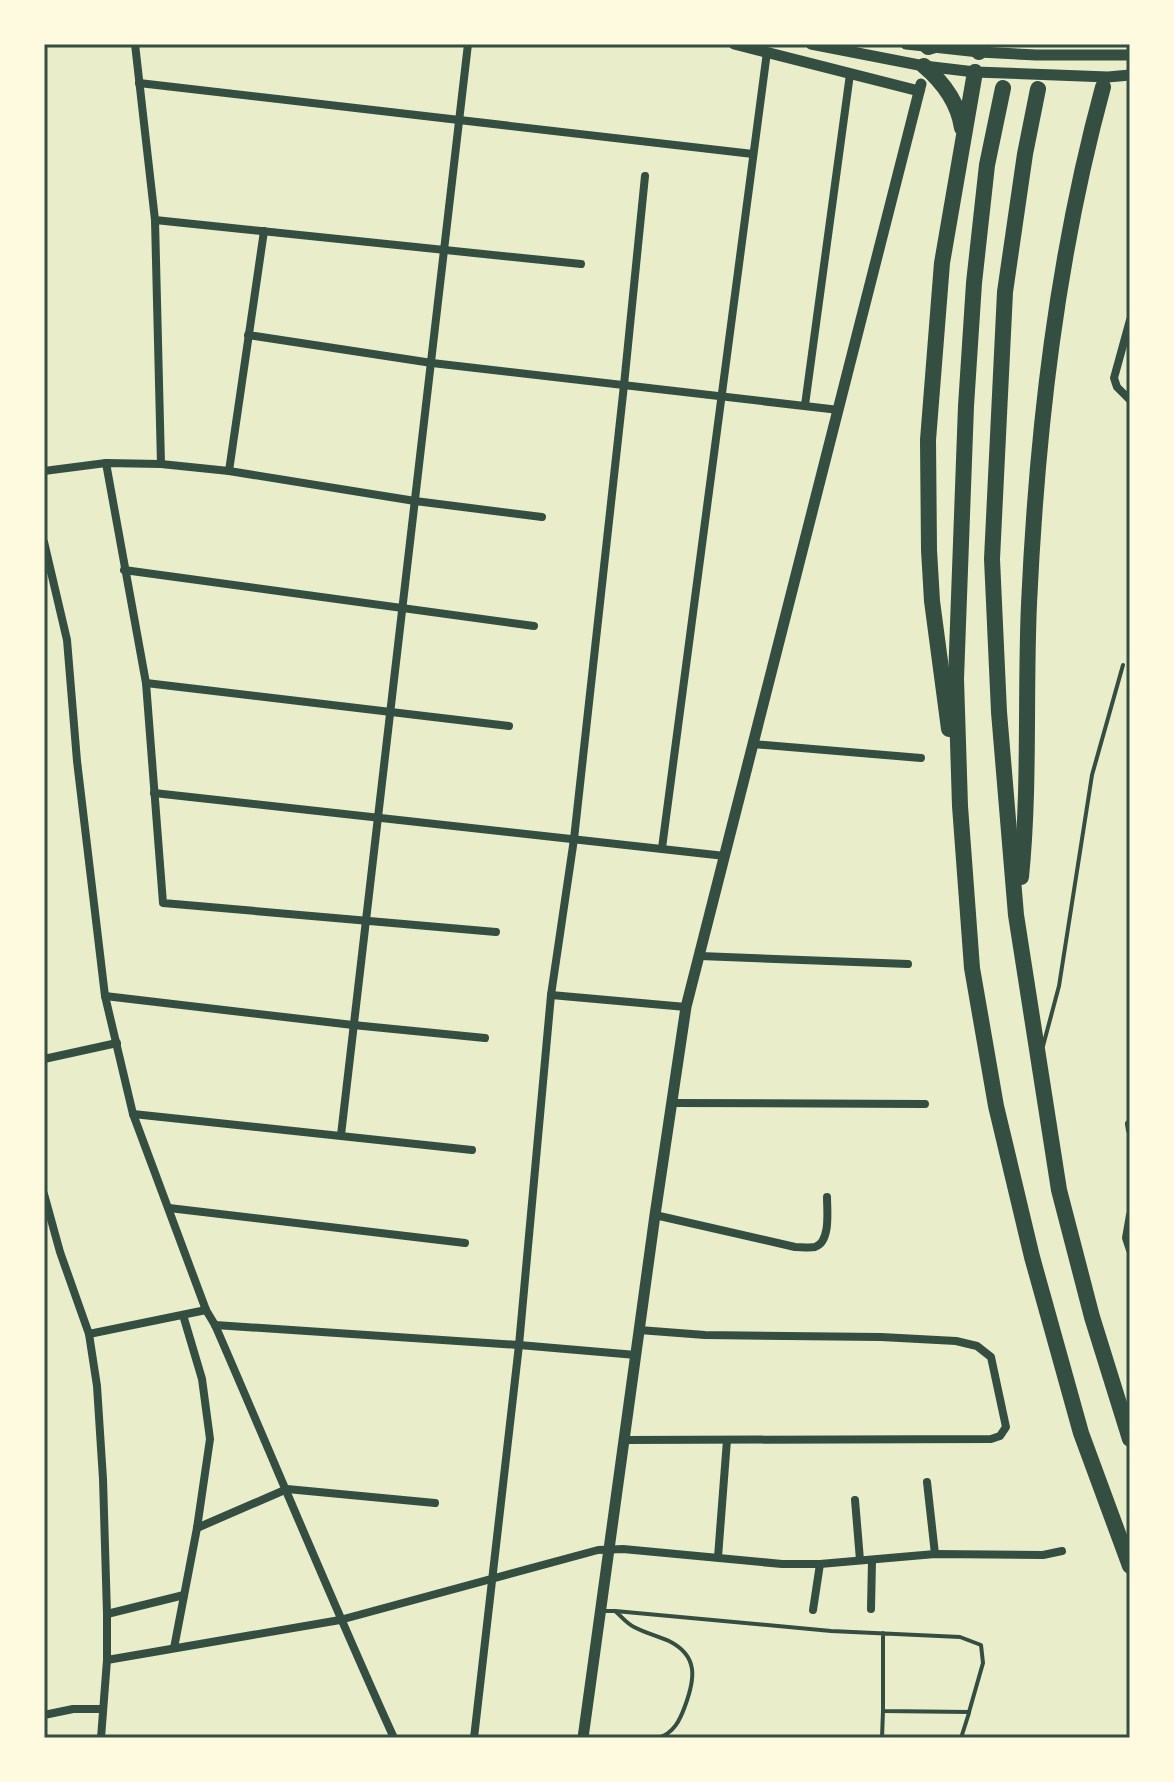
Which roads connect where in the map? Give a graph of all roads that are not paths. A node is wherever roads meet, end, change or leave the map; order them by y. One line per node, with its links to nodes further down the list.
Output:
1 (135, 44): 14 (street)
2 (468, 44): 18 (street)
3 (734, 44): 8 (street)
4 (811, 44): 10 (street)
5 (906, 44): 6 (street)
6 (933, 46): 7 (street)
7 (979, 48): 9 (street); 11 (street)
8 (767, 52): 12 (street); 20 (street)
9 (1130, 55)
10 (924, 66): 11 (street); 19 (highway)
11 (975, 72): 13 (street); 19 (highway)
12 (850, 74): 32 (street); 33 (street)
13 (1130, 75)
14 (139, 83): 18 (street); 22 (street)
15 (1103, 87): 56 (highway)
16 (1003, 88): 51 (highway)
17 (1038, 89): 56 (highway)
18 (460, 120): 20 (street); 24 (street)
19 (963, 133): 51 (highway)
20 (753, 154): 30 (street)
21 (645, 176): 29 (street)
22 (155, 220): 23 (street); 35 (street)
23 (264, 231): 24 (street); 27 (street)
24 (445, 250): 25 (street); 28 (street)
25 (581, 264)
26 (1130, 320): 31 (street)
27 (248, 335): 28 (street); 37 (street)
28 (432, 363): 29 (street); 38 (street)
29 (624, 385): 30 (street); 53 (street)
30 (722, 396): 32 (street); 54 (street)
31 (1130, 400)
32 (805, 405): 33 (street)
33 (839, 410): 48 (street)
34 (106, 463): 35 (street); 36 (street); 41 (street)
35 (161, 464): 37 (street)
36 (44, 471)
37 (229, 471): 38 (street)
38 (415, 501): 39 (street); 42 (street)
39 (542, 517)
40 (44, 542): 62 (street)
41 (124, 570): 42 (street); 45 (street)
42 (403, 608): 43 (street); 46 (street)
43 (534, 626)
44 (1123, 665): 68 (lane)
45 (146, 683): 46 (street); 50 (street)
46 (391, 712): 47 (street); 52 (street)
47 (509, 726)
48 (753, 744): 49 (street); 55 (street)
49 (921, 758)
50 (154, 793): 52 (street); 57 (street)
51 (960, 806): 103 (highway)
52 (378, 817): 53 (street); 57 (street)
53 (574, 839): 54 (street); 61 (street)
54 (662, 848): 55 (street)
55 (725, 856): 59 (street)
56 (1016, 915): 68 (highway)
57 (366, 919): 58 (street); 64 (street)
58 (496, 932)
59 (700, 956): 60 (street); 63 (street)
60 (908, 964)
61 (551, 995): 63 (street); 86 (street)
62 (105, 996): 64 (street); 66 (street)
63 (686, 1007): 69 (street)
64 (353, 1025): 65 (street); 72 (street)
65 (485, 1038)
66 (117, 1043): 67 (street); 71 (street)
67 (44, 1059)
68 (1039, 1064): 88 (highway)
69 (673, 1103): 70 (street); 77 (street)
70 (925, 1104)
71 (133, 1114): 72 (street); 76 (street)
72 (341, 1135): 73 (street)
73 (472, 1150)
74 (44, 1194): 85 (street)
75 (827, 1197): 77 (street)
76 (169, 1208): 79 (street); 81 (street)
77 (655, 1215): 84 (street)
78 (1130, 1215): 80 (street)
79 (465, 1243)
80 (1130, 1250)
81 (206, 1310): 82 (street); 83 (street)
82 (183, 1315): 85 (street); 95 (street)
83 (215, 1325): 86 (street); 92 (street)
84 (639, 1330): 87 (street); 90 (street)
85 (89, 1334): 110 (street)
86 (519, 1345): 87 (street); 104 (street)
87 (636, 1355): 89 (street)
88 (1130, 1439)
89 (625, 1440): 90 (street); 96 (street)
90 (727, 1440): 99 (street)
91 (927, 1482): 98 (street)
92 (287, 1489): 94 (street); 95 (street); 111 (street)
93 (855, 1500): 100 (street)
94 (435, 1503)
95 (197, 1528): 105 (street)
96 (610, 1549): 99 (street); 104 (street); 108 (street)
97 (1062, 1551): 98 (street)
98 (935, 1554): 101 (street)
99 (718, 1557): 102 (street)
100 (860, 1560): 101 (street); 102 (street)
101 (872, 1560): 106 (street)
102 (820, 1564): 107 (street)
103 (1130, 1566)
104 (492, 1579): 111 (street); 121 (street)
105 (184, 1595): 110 (street); 113 (street)
106 (871, 1609)
107 (813, 1610)
108 (601, 1611): 109 (lane); 122 (street)
109 (615, 1611): 112 (lane); 123 (lane)
110 (107, 1614): 114 (street)
111 (340, 1620): 113 (street); 120 (street)
112 (883, 1633): 116 (lane); 117 (lane)
113 (174, 1648): 114 (street)
114 (107, 1660): 115 (street)
115 (103, 1709): 118 (street); 119 (street)
116 (883, 1711): 117 (lane); 124 (lane)
117 (969, 1712): 125 (lane)
118 (44, 1715)
119 (101, 1738)
120 (394, 1738)
121 (474, 1738)
122 (583, 1738)
123 (658, 1738)
124 (882, 1738)
125 (961, 1738)

